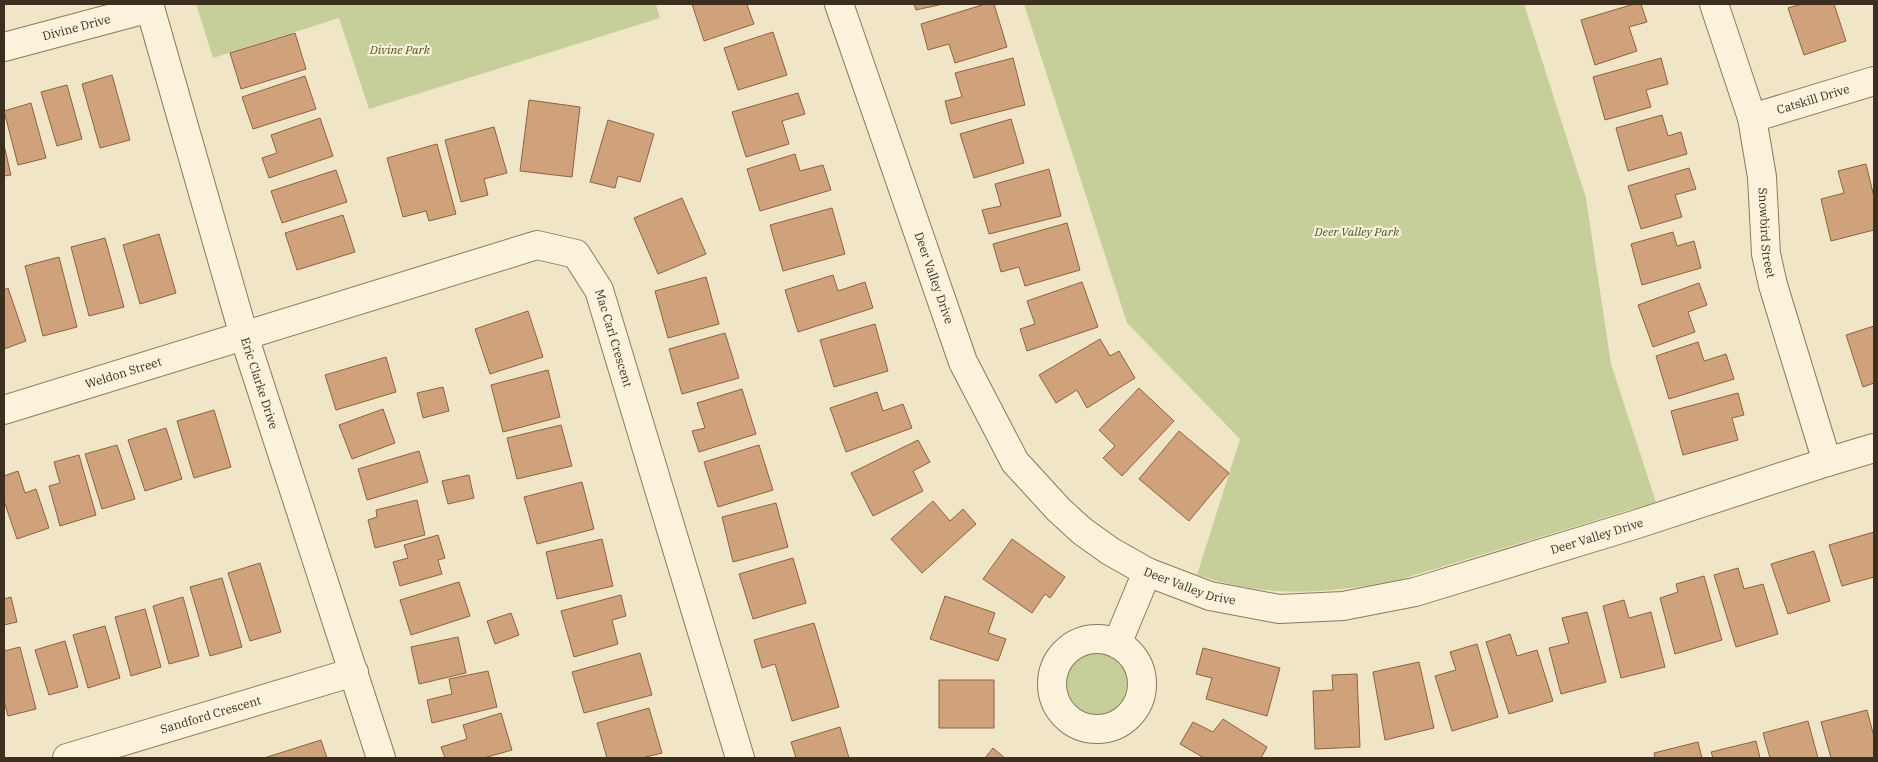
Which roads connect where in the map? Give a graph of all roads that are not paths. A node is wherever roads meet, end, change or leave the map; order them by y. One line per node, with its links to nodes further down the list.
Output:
1 (838, 4): 11 (street, Deer Valley Drive)
2 (1714, 4): 6 (street, Snowbird Street)
3 (150, 6): 4 (street, Divine Drive); 7 (street, Eric Clarke Drive)
4 (4, 47)
5 (1874, 81): 6 (street, Catskill Drive)
6 (1752, 118): 10 (street, Snowbird Street)
7 (244, 336): 8 (street, Weldon Street); 13 (street, Eric Clarke Drive); 16 (street, Mac Carl Crescent)
8 (4, 410)
9 (1874, 448): 10 (street, Deer Valley Drive)
10 (1827, 462): 11 (street, Deer Valley Drive)
11 (1147, 572): 12 (street)
12 (1117, 644)
13 (354, 672): 14 (street, Sandford Crescent); 15 (street, Eric Clarke Drive)
14 (67, 758)
15 (381, 758)
16 (740, 758)

